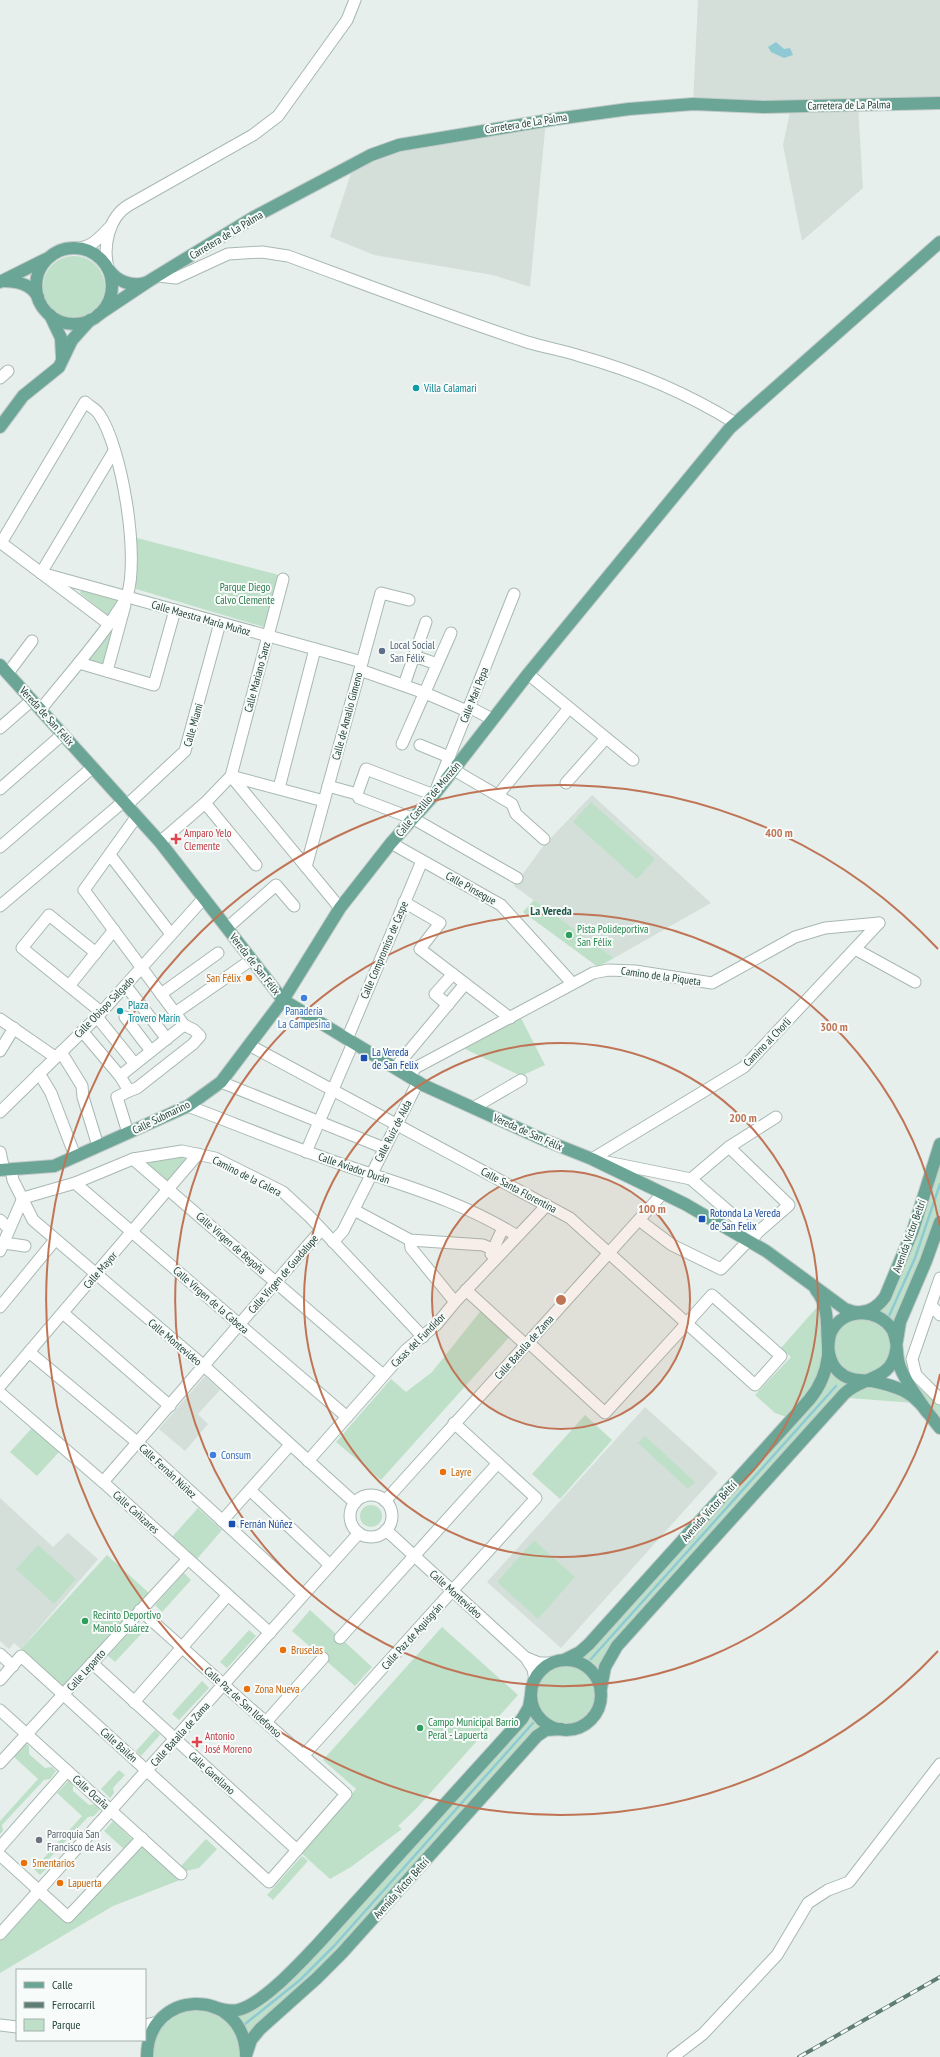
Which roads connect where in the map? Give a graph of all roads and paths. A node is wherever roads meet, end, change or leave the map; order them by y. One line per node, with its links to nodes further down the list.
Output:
1 (355, 0): 3 (street)
2 (940, 103): 9 (main road, Carretera de La Palma)
3 (113, 223): 5 (street); 7 (street)
4 (940, 242): 14 (main road, Calle Castillo de Monzón)
5 (76, 248): 6 (main road); 7 (main road)
6 (49, 257): 8 (main road); 10 (main road)
7 (108, 268): 9 (main road, Carretera de La Palma); 12 (main road)
8 (1, 279): 10 (main road)
9 (153, 279): 12 (main road, Carretera de La Palma); 14 (street)
10 (39, 298): 11 (main road)
11 (47, 312): 12 (main road); 13 (main road)
12 (94, 317): 13 (main road)
13 (61, 361): 15 (main road)
14 (735, 423): 37 (main road, Calle Castillo de Monzón)
15 (0, 427)
16 (114, 451): 17 (street); 18 (street); 21 (street)
17 (0, 542): 18 (street, Calle Maestra María Muñoz)
18 (41, 573): 21 (street, Calle Maestra María Muñoz); 26 (street, Calle Maestra María Muñoz)
19 (283, 579): 28 (street, Calle Mariano Sanz)
20 (514, 594): 42 (street, Calle Mari Pepa)
21 (127, 597): 23 (street, Calle Maestra María Muñoz); 26 (street); 36 (street)
22 (410, 600): 34 (street, Calle de Amalio Gimeno)
23 (175, 610): 25 (street, Calle Maestra María Muñoz); 36 (street)
24 (426, 622): 31 (street)
25 (220, 623): 28 (street, Calle Maestra María Muñoz); 62 (street, Calle Miami)
26 (109, 624): 32 (street)
27 (450, 633): 33 (street)
28 (268, 636): 30 (street, Calle Maestra María Muñoz); 53 (street, Calle Mariano Sanz)
29 (32, 641): 35 (street)
30 (315, 649): 34 (street, Calle Maestra María Muñoz); 56 (street)
31 (414, 656): 33 (street); 38 (street)
32 (79, 663): 36 (street); 40 (street)
33 (437, 664): 39 (street)
34 (361, 666): 38 (street, Calle Maestra María Muñoz); 55 (street, Calle de Amalio Gimeno)
35 (2, 667): 40 (main road, Vereda de San Félix)
36 (107, 672)
37 (528, 674): 41 (street); 43 (main road, Calle Castillo de Monzón)
38 (404, 685): 39 (street, Calle Maestra María Muñoz)
39 (425, 693): 42 (street, Calle Maestra María Muñoz); 47 (street)
40 (36, 705): 44 (street); 45 (main road, Vereda de San Félix)
41 (569, 708): 46 (street); 60 (street)
42 (468, 709): 43 (street, Calle Maestra María Muñoz); 49 (street, Calle Mari Pepa)
43 (492, 719): 52 (main road, Calle Castillo de Monzón)
44 (0, 728)
45 (63, 734): 51 (main road, Vereda de San Félix); 57 (street)
46 (606, 738): 50 (street); 54 (street)
47 (402, 744)
48 (420, 745): 49 (street)
49 (449, 757): 59 (street, Calle Mari Pepa)
50 (634, 760)
51 (93, 767): 62 (main road, Vereda de San Félix); 69 (street)
52 (454, 770): 59 (main road, Calle Castillo de Monzón); 60 (street)
53 (231, 776): 56 (street); 63 (street); 73 (street)
54 (566, 783)
55 (328, 786): 58 (street); 61 (street, Calle de Amalio Gimeno)
56 (279, 788): 61 (street)
57 (0, 789)
58 (357, 794): 59 (street); 65 (street)
59 (434, 795): 65 (main road, Calle Castillo de Monzón)
60 (498, 795): 66 (street)
61 (324, 802): 73 (street, Calle de Amalio Gimeno)
62 (125, 803): 64 (main road, Vereda de San Félix); 77 (street, Calle Miami)
63 (205, 803): 67 (street); 72 (street)
64 (137, 816): 67 (main road, Vereda de San Félix); 70 (street)
65 (414, 819): 68 (main road, Calle Castillo de Monzón); 74 (street)
66 (544, 839)
67 (160, 842): 75 (main road, Vereda de San Félix)
68 (391, 843): 71 (street, Calle Pinsegue); 79 (main road, Calle Castillo de Monzón)
69 (0, 847)
70 (110, 855): 82 (street); 83 (street)
71 (422, 861): 76 (street, Calle Compromiso de Caspe); 91 (street, Calle Pinsegue)
72 (256, 865)
73 (306, 867): 79 (street)
74 (517, 878)
75 (204, 898): 81 (main road, Vereda de San Félix); 83 (street, Calle Obispo Salgado)
76 (404, 902): 89 (street); 107 (street, Calle Compromiso de Caspe)
77 (0, 906)
78 (294, 906): 81 (street)
79 (340, 908): 96 (main road, Calle Castillo de Monzón)
80 (879, 923): 84 (street, Camino al Chorli); 91 (street, Camino de la Piqueta)
81 (227, 928): 87 (main road, Vereda de San Félix)
82 (114, 930): 85 (street); 88 (street)
83 (172, 934): 88 (street, Calle Obispo Salgado)
84 (855, 949): 90 (street); 137 (street, Camino al Chorli)
85 (96, 953): 93 (street); 93 (street)
86 (218, 953): 95 (street)
87 (251, 960): 96 (main road, Vereda de San Félix); 98 (street)
88 (142, 968): 94 (street, Calle Obispo Salgado); 95 (street)
89 (453, 974): 92 (street); 97 (street)
90 (915, 982)
91 (572, 983): 101 (street, Camino de la Piqueta)
92 (466, 984): 97 (street); 101 (street)
93 (69, 986): 99 (street)
94 (126, 986): 99 (street, Calle Obispo Salgado); 106 (street)
95 (161, 994): 98 (street)
96 (283, 1000): 107 (main road, Vereda de San Félix); 108 (main road, Calle Submarino)
97 (448, 1005): 113 (street)
98 (175, 1013): 103 (street)
99 (99, 1015): 105 (street, Calle Obispo Salgado); 112 (street)
100 (125, 1017): 110 (street)
101 (510, 1018): 116 (street, Camino de la Piqueta)
102 (0, 1019): 104 (street)
103 (184, 1026): 106 (street); 120 (street)
104 (14, 1028): 109 (street); 111 (street)
105 (82, 1031): 111 (street, Calle Obispo Salgado); 115 (street)
106 (167, 1039): 110 (street)
107 (350, 1041): 113 (main road, Vereda de San Félix); 119 (street, Calle Compromiso de Caspe)
108 (249, 1045): 118 (main road, Calle Submarino); 119 (street, Calle Santa Florentina)
109 (0, 1051)
110 (151, 1051): 112 (street)
111 (58, 1054): 114 (street, Calle Obispo Salgado); 129 (street)
112 (135, 1064): 115 (street)
113 (395, 1068): 116 (main road, Vereda de San Félix)
114 (40, 1073): 123 (street, Calle Obispo Salgado); 135 (street)
115 (120, 1076): 120 (street)
116 (414, 1080): 122 (main road, Vereda de San Félix); 126 (street, Calle Ruiz de Alda)
117 (521, 1080): 122 (street)
118 (221, 1082): 121 (main road, Calle Submarino); 125 (street)
119 (332, 1090): 125 (street, Calle Compromiso de Caspe); 126 (street, Calle Santa Florentina)
120 (129, 1091): 127 (street)
121 (188, 1106): 127 (main road, Calle Submarino); 133 (street, Calle Aviador Durán)
122 (473, 1108): 137 (main road, Vereda de San Félix)
123 (0, 1112)
124 (776, 1117): 130 (street)
125 (320, 1122): 131 (street); 133 (street, Calle Compromiso de Caspe)
126 (396, 1124): 131 (street, Calle Ruiz de Alda); 145 (street, Calle Santa Florentina)
127 (128, 1133): 129 (main road, Calle Submarino)
128 (940, 1144): 170 (main road, Avenida Víctor Beltrí)
129 (98, 1146): 135 (main road, Calle Submarino)
130 (729, 1147): 140 (street); 153 (street)
131 (384, 1148): 139 (street, Calle Ruiz de Alda)
132 (0, 1152): 138 (street, Calle Montevideo)
133 (306, 1152): 139 (street, Calle Aviador Durán)
134 (198, 1154): 136 (street, Camino de la Calera); 142 (street, Calle Mayor); 150 (street, Camino de la Calera)
135 (75, 1156): 138 (main road, Calle Submarino)
136 (133, 1159): 141 (street, Camino de la Calera); 142 (street, Calle Virgen de Begoña)
137 (592, 1159): 140 (street, Vereda de San Félix); 143 (main road, Vereda de San Félix)
138 (5, 1170): 144 (street, Calle Montevideo)
139 (371, 1174): 146 (street, Calle Ruiz de Alda); 149 (street, Calle Aviador Durán)
140 (691, 1179): 153 (street)
141 (75, 1183): 144 (street, Camino de la Calera); 151 (street, Calle Virgen de la Cabeza)
142 (168, 1189): 151 (street, Calle Mayor); 163 (street, Calle Virgen de Begoña)
143 (663, 1193): 147 (street, Calle Batalla de Zama); 153 (main road, Vereda de San Félix)
144 (23, 1198): 154 (street, Calle Montevideo); 158 (street)
145 (547, 1205): 152 (street, Casas del Fundidor); 160 (street, Calle Santa Florentina)
146 (354, 1210): 155 (street); 156 (street, Calle Ruiz de Alda)
147 (639, 1220): 153 (street); 160 (street, Calle Batalla de Zama)
148 (940, 1222): 177 (main road)
149 (503, 1228): 152 (street, Calle Aviador Durán); 159 (street)
150 (321, 1230): 156 (street, Camino de la Calera); 163 (street, Calle Virgen de Guadalupe)
151 (132, 1232): 161 (street, Calle Mayor); 173 (street, Calle Virgen de la Cabeza)
152 (517, 1236): 159 (street, Casas del Fundidor)
153 (752, 1237): 164 (main road, Vereda de San Félix)
154 (56, 1240): 161 (street, Calle Montevideo); 168 (street)
155 (410, 1240): 159 (street); 166 (street)
156 (333, 1242): 174 (street, Camino de la Calera)
157 (25, 1246): 158 (street)
158 (2, 1247)
159 (497, 1251): 165 (street, Casas del Fundidor)
160 (609, 1253): 172 (street, Calle Santa Florentina); 175 (street, Calle Batalla de Zama)
161 (96, 1274): 169 (street, Calle Mayor); 179 (street, Calle Montevideo)
162 (940, 1278): 167 (street)
163 (276, 1282): 173 (street, Calle Virgen de Guadalupe); 180 (street, Calle Virgen de Begoña)
164 (812, 1284): 170 (main road, Vereda de San Félix); 176 (main road)
165 (466, 1290): 166 (street, Casas del Fundidor); 175 (street)
166 (454, 1302): 174 (street, Casas del Fundidor)
167 (931, 1305): 171 (street); 184 (street)
168 (0, 1307)
169 (63, 1313): 178 (street, Calle Mayor); 185 (street)
170 (859, 1313): 176 (main road); 177 (main road)
171 (940, 1314)
172 (687, 1322): 172 (street, Calle Santa Florentina); 175 (street)
173 (240, 1324): 179 (street, Calle Virgen de Guadalupe); 187 (street, Calle Virgen de la Cabeza)
174 (423, 1337): 180 (street, Casas del Fundidor)
175 (527, 1343): 188 (street, Calle Batalla de Zama)
176 (828, 1346): 181 (main road); 214 (main road, Avenida Víctor Beltrí)
177 (897, 1347): 181 (main road); 186 (main road)
178 (29, 1352): 182 (street, Calle Mayor); 190 (street, Calle Fernán Núñez)
179 (204, 1366): 185 (street, Calle Virgen de Guadalupe); 191 (street, Calle Montevideo)
180 (383, 1375): 187 (street, Casas del Fundidor)
181 (867, 1381): 186 (main road); 221 (main road, Avenida Víctor Beltrí)
182 (0, 1386)
183 (0, 1393): 194 (street, Calle Cañizares)
184 (940, 1399)
185 (170, 1406): 190 (street, Calle Virgen de Guadalupe)
186 (927, 1412): 189 (main road)
187 (347, 1417): 192 (street, Casas del Fundidor)
188 (454, 1423): 193 (street); 196 (street, Calle Batalla de Zama)
189 (940, 1428)
190 (138, 1443): 194 (street, Calle Virgen de Guadalupe); 198 (street, Calle Fernán Núñez)
191 (290, 1445): 192 (street, Calle Montevideo); 195 (street)
192 (308, 1461): 197 (street, Calle Montevideo)
193 (498, 1463): 201 (street); 204 (street, Calle Paz de Aquisgrán)
194 (103, 1482): 202 (street, Calle Cañizares)
195 (250, 1490): 198 (street); 203 (street)
196 (385, 1501): 197 (street); 199 (street)
197 (355, 1503): 200 (street)
198 (222, 1521): 206 (street, Calle Fernán Núñez)
199 (386, 1530): 200 (street); 201 (street, Calle Montevideo)
200 (359, 1533): 203 (street, Calle Batalla de Zama)
201 (414, 1556): 204 (street, Calle Montevideo); 209 (street)
202 (188, 1559): 205 (street, Calle Cañizares); 207 (street, Calle Lepanto)
203 (330, 1565): 206 (street, Calle Batalla de Zama)
204 (452, 1590): 213 (street, Calle Montevideo); 230 (street, Calle Paz de Aquisgrán)
205 (228, 1595): 208 (street, Calle Cañizares); 210 (street)
206 (303, 1595): 208 (street, Calle Batalla de Zama)
207 (140, 1610): 210 (street, Calle Paz de San Ildefonso); 216 (street, Calle Lepanto)
208 (270, 1632): 220 (street, Calle Batalla de Zama)
209 (340, 1638)
210 (182, 1647): 220 (street, Calle Paz de San Ildefonso); 224 (street)
211 (0, 1654): 217 (street)
212 (323, 1658): 226 (street)
213 (526, 1658): 215 (street, Calle Montevideo); 219 (street, Calle Montevideo)
214 (564, 1660): 215 (main road); 221 (main road)
215 (551, 1663): 219 (main road)
216 (92, 1664): 222 (street, Calle Lepanto); 224 (street, Calle Garellano)
217 (13, 1666): 218 (street); 222 (street, Calle Bailén)
218 (0, 1680)
219 (535, 1680): 223 (main road)
220 (224, 1684): 226 (street, Calle Paz de San Ildefonso); 229 (street, Calle Batalla de Zama)
221 (601, 1688): 227 (main road)
222 (63, 1694): 228 (street, Calle Lepanto); 233 (street, Calle Bailén)
223 (532, 1695): 227 (main road); 243 (main road)
224 (134, 1702): 229 (street, Calle Garellano)
225 (0, 1710): 228 (street, Calle Ocaña)
226 (266, 1722): 230 (street, Calle Paz de San Ildefonso)
227 (561, 1729): 250 (main road, Avenida Víctor Beltrí)
228 (27, 1734): 231 (street, Calle Lepanto); 234 (street, Calle Ocaña)
229 (175, 1739): 233 (street, Calle Batalla de Zama); 238 (street, Calle Garellano)
230 (304, 1756): 238 (street, Calle Paz de San Ildefonso)
231 (0, 1763)
232 (940, 1764): 251 (street)
233 (147, 1770): 235 (street, Calle Batalla de Zama); 238 (street, Calle Bailén)
234 (68, 1771): 235 (street, Calle Ocaña); 237 (street)
235 (111, 1811): 236 (street, Calle Ocaña); 241 (street, Calle Batalla de Zama)
236 (142, 1838): 240 (street, Calle Ocaña); 241 (street)
237 (0, 1847)
238 (297, 1850)
239 (0, 1855): 241 (street)
240 (181, 1874)
241 (40, 1891): 242 (street, Calle Batalla de Zama)
242 (0, 1934)
243 (213, 2007): 244 (main road); 250 (main road)
244 (158, 2022): 246 (street); 248 (main road)
245 (0, 2025): 247 (street)
246 (146, 2025)
247 (16, 2026)
248 (147, 2036): 249 (main road)
249 (146, 2055)
250 (246, 2056)
251 (673, 2057)

